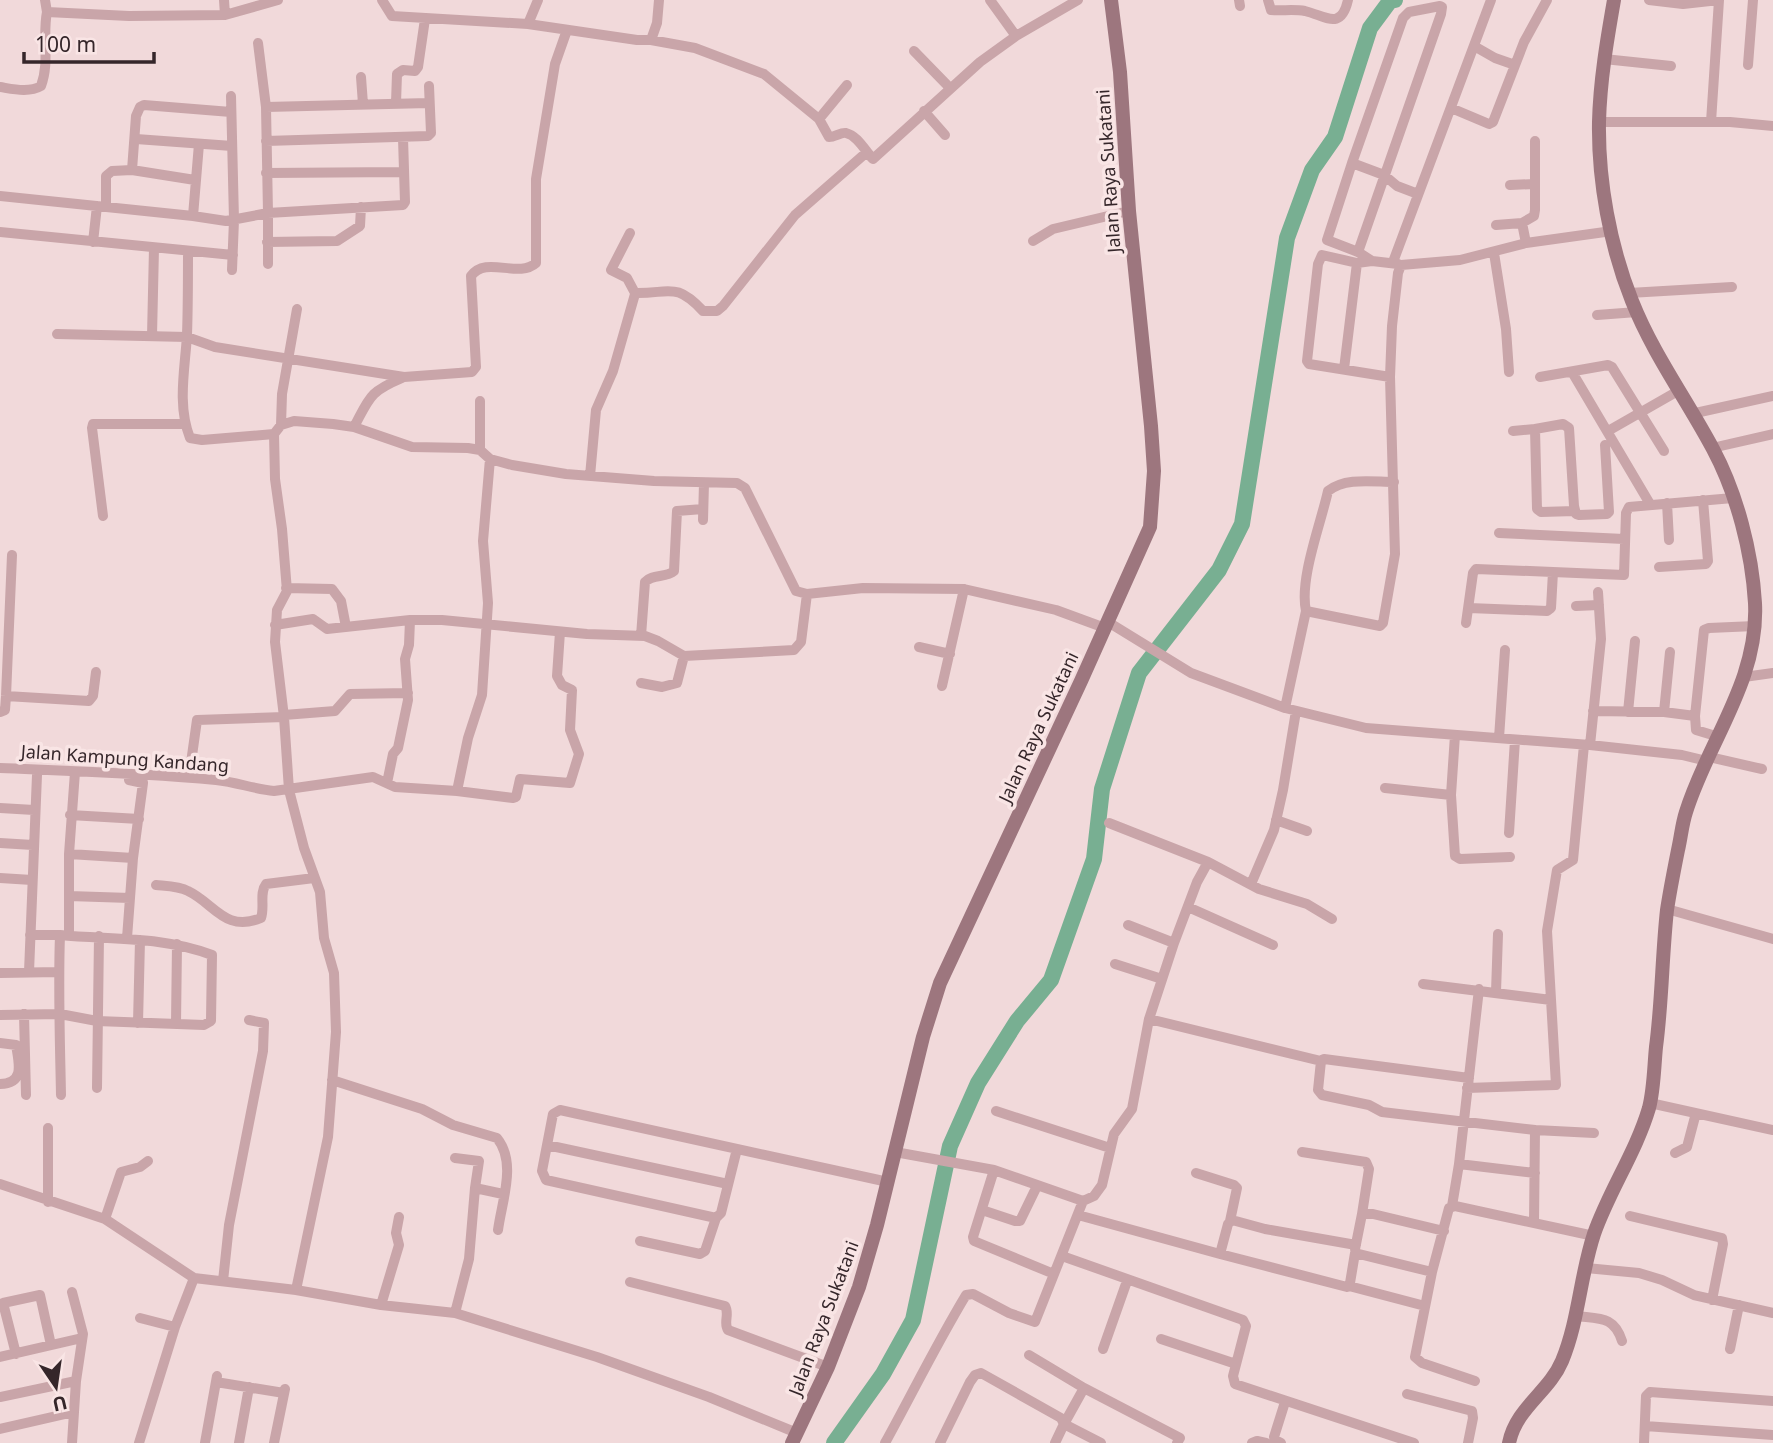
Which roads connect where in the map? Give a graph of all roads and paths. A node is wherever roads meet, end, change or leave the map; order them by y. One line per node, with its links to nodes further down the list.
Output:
1 (45, 0): 19 (street)
2 (224, 0): 20 (street)
3 (278, 0): 20 (street)
4 (382, 0): 21 (street)
5 (538, 0): 22 (street)
6 (659, 0): 25 (street)
7 (989, 0): 24 (street)
8 (1078, 0): 24 (street)
9 (1111, 0): 70 (street, Jalan Raya Sukatani)
10 (1268, 0): 18 (street)
11 (1348, 0): 18 (street)
12 (1491, 0): 27 (street)
13 (1547, 0): 30 (street)
14 (1614, 0): 29 (street)
15 (1649, 0): 16 (street)
16 (1719, 0): 48 (street)
17 (1753, 0): 31 (street)
18 (1305, 5)
19 (47, 12): 20 (street); 36 (street)
20 (225, 15)
21 (425, 19): 22 (street); 39 (street)
22 (528, 24): 23 (street)
23 (567, 30): 25 (street); 106 (street)
24 (1016, 36): 37 (street)
25 (651, 40): 46 (street)
26 (258, 43): 42 (street)
27 (1474, 46): 30 (street); 43 (street)
28 (914, 51): 37 (street)
29 (1604, 59): 32 (street); 47 (street)
30 (1515, 65): 43 (street)
31 (1748, 65)
32 (1671, 66)
33 (361, 77): 41 (street)
34 (847, 85): 46 (street)
35 (429, 86): 40 (street)
36 (0, 87)
37 (950, 88): 44 (street)
38 (231, 96): 45 (street)
39 (396, 103): 40 (street); 41 (street)
40 (429, 103): 51 (street)
41 (363, 104): 42 (street)
42 (265, 107): 53 (street)
43 (1451, 108): 66 (street)
44 (925, 111): 50 (street); 57 (street)
45 (231, 112): 52 (street); 56 (street)
46 (819, 119): 57 (street)
47 (1599, 122): 48 (street); 76 (street)
48 (1711, 122): 49 (street)
49 (1773, 126)
50 (945, 135)
51 (403, 138): 53 (street); 60 (street)
52 (136, 139): 55 (street); 59 (street)
53 (266, 141): 61 (street)
54 (1535, 141): 64 (street)
55 (199, 144): 56 (street); 63 (street)
56 (232, 146): 73 (street)
57 (867, 152): 95 (street)
58 (1352, 163): 62 (street); 62 (street); 79 (street)
59 (132, 170): 63 (street); 69 (street)
60 (404, 172): 61 (street); 68 (street)
61 (265, 173): 71 (street)
62 (1384, 175): 66 (street); 89 (street)
63 (195, 180): 72 (street)
64 (1535, 184): 65 (street); 74 (street)
65 (1510, 185)
66 (1418, 194): 90 (street)
67 (0, 197): 69 (street)
68 (361, 206): 71 (street); 82 (street)
69 (102, 207): 72 (street); 81 (street)
70 (1129, 211): 80 (street); 155 (street, Jalan Raya Sukatani)
71 (268, 213): 73 (street); 82 (street)
72 (193, 216): 73 (street)
73 (234, 220): 87 (street)
74 (1522, 223): 75 (street); 83 (street)
75 (1496, 225)
76 (1612, 231): 83 (street); 94 (street)
77 (0, 232): 81 (street)
78 (631, 233): 95 (street)
79 (1327, 240): 88 (street); 89 (street)
80 (1033, 241)
81 (93, 242): 84 (street)
82 (267, 242): 91 (street)
83 (1526, 243): 86 (street)
84 (154, 248): 85 (street); 100 (street)
85 (188, 252): 87 (street); 101 (street)
86 (1494, 253): 90 (street); 104 (street)
87 (233, 255): 92 (street)
88 (1322, 255): 89 (street); 103 (street)
89 (1357, 258): 90 (street); 103 (street)
90 (1397, 263): 107 (street)
91 (268, 264)
92 (232, 270)
93 (1732, 286): 94 (street)
94 (1629, 293): 97 (street)
95 (635, 294): 126 (street)
96 (297, 309): 102 (street)
97 (1637, 312): 98 (street); 109 (street)
98 (1597, 315)
99 (57, 334): 100 (street)
100 (152, 336): 101 (street)
101 (187, 337): 102 (street); 114 (street)
102 (288, 359): 106 (street); 116 (street)
103 (1345, 369): 107 (street)
104 (1510, 372)
105 (1572, 372): 108 (street); 112 (street); 118 (street)
106 (404, 377): 115 (street)
107 (1390, 377): 127 (street)
108 (1540, 377)
109 (1678, 391): 112 (street); 113 (street)
110 (1773, 396): 113 (street)
111 (480, 401): 123 (street)
112 (1640, 412): 118 (street); 124 (street)
113 (1691, 414): 122 (street)
114 (185, 424): 116 (street); 136 (street)
115 (354, 427): 116 (street); 123 (street)
116 (278, 429): 143 (street)
117 (1535, 429): 119 (street); 135 (street); 135 (street)
118 (1608, 430): 132 (street)
119 (1513, 431)
120 (1773, 433): 122 (street)
121 (1605, 445): 133 (street)
122 (1712, 447): 129 (street)
123 (480, 450): 125 (street)
124 (1664, 451)
125 (490, 458): 126 (street); 153 (street)
126 (590, 476): 128 (street)
127 (1394, 482): 150 (street); 150 (street)
128 (704, 483): 146 (street); 159 (street)
129 (1733, 498): 130 (street); 156 (street)
130 (1703, 500): 131 (street); 141 (street)
131 (1667, 503): 132 (street); 139 (street)
132 (1650, 504): 134 (street)
133 (1609, 508): 134 (street); 135 (street)
134 (1628, 509): 138 (street)
135 (1574, 511)
136 (103, 516)
137 (1499, 533): 138 (street)
138 (1625, 539): 142 (street)
139 (1669, 540)
140 (12, 555): 172 (street)
141 (1659, 566)
142 (1553, 572): 149 (street); 149 (street)
143 (286, 588): 154 (street); 157 (street)
144 (964, 589): 146 (street); 155 (street); 164 (street)
145 (1598, 592): 147 (street)
146 (807, 594): 165 (street)
147 (1600, 605): 148 (street); 174 (street)
148 (1576, 606)
149 (1469, 608): 152 (street)
150 (1306, 611): 173 (street)
151 (410, 620): 153 (street); 157 (street); 171 (street)
152 (1466, 623)
153 (488, 624): 158 (street); 195 (street)
154 (275, 625): 157 (street); 178 (street)
155 (1107, 625): 173 (street); 268 (street, Jalan Raya Sukatani)
156 (1755, 626): 168 (street); 179 (street)
157 (346, 627)
158 (560, 632): 159 (street); 195 (street, Jalan Kampung Kandang)
159 (641, 636): 165 (street)
160 (1635, 641): 176 (street)
161 (919, 647): 164 (street)
162 (1505, 650): 182 (street)
163 (1670, 652): 177 (street)
164 (950, 654): 170 (street)
165 (684, 656): 169 (street)
166 (96, 672): 172 (street)
167 (1773, 673): 168 (street)
168 (1744, 677): 181 (street)
169 (642, 684)
170 (942, 686)
171 (408, 693): 178 (street); 192 (street)
172 (6, 696): 175 (street)
173 (1290, 710): 180 (street); 201 (street)
174 (1593, 711): 176 (street); 184 (street)
175 (0, 712)
176 (1628, 712): 177 (street)
177 (1664, 712): 179 (street)
178 (284, 716): 191 (street); 194 (street)
179 (1695, 716): 181 (street)
180 (1455, 735): 182 (street); 196 (street)
181 (1719, 737): 185 (street)
182 (1499, 738): 183 (street)
183 (1515, 740): 184 (street); 204 (street)
184 (1587, 745): 185 (street); 240 (street)
185 (1708, 759): 187 (street); 219 (street)
186 (0, 768): 189 (street, Jalan Kampung Kandang)
187 (1762, 769)
188 (0, 773): 190 (street)
189 (74, 774): 190 (street); 191 (street, Jalan Kampung Kandang); 199 (street); 200 (street)
190 (37, 775): 198 (street)
191 (189, 777): 194 (street, Jalan Kampung Kandang)
192 (387, 783): 194 (street, Jalan Kampung Kandang); 195 (street, Jalan Kampung Kandang)
193 (1385, 788): 196 (street)
194 (289, 789): 212 (street)
195 (457, 791)
196 (1451, 795): 208 (street)
197 (0, 808): 198 (street)
198 (34, 810): 206 (street)
199 (70, 815): 200 (street); 207 (street)
200 (139, 819): 209 (street)
201 (1276, 820): 203 (street); 215 (street)
202 (1108, 823): 210 (street)
203 (1307, 831)
204 (1510, 833)
205 (0, 843): 206 (street)
206 (33, 845): 213 (street)
207 (69, 854): 209 (street); 216 (street)
208 (1510, 857)
209 (133, 858): 217 (street)
210 (1208, 862): 215 (street); 218 (street)
211 (0, 878): 213 (street)
212 (314, 878): 214 (street); 251 (street)
213 (32, 880): 223 (street)
214 (156, 884)
215 (1251, 884): 220 (street)
216 (69, 896): 217 (street); 224 (street)
217 (130, 898): 226 (street)
218 (1188, 907): 229 (street); 231 (street)
219 (1667, 909): 227 (street); 257 (street)
220 (1332, 919)
221 (1128, 925): 229 (street)
222 (1498, 934): 239 (street)
223 (30, 935): 224 (street); 233 (street)
224 (64, 936): 225 (street); 234 (street)
225 (99, 936): 226 (street); 246 (street)
226 (127, 938): 228 (street)
227 (1773, 939)
228 (140, 940): 230 (street); 247 (street)
229 (1174, 943): 236 (street)
230 (177, 944): 248 (street); 248 (street)
231 (1273, 945)
232 (1115, 964): 236 (street)
233 (29, 972): 234 (street); 235 (street)
234 (58, 972): 243 (street)
235 (0, 973)
236 (1162, 979): 244 (street)
237 (1423, 984): 238 (street)
238 (1479, 989): 239 (street); 252 (street)
239 (1496, 992): 240 (street)
240 (1551, 1000): 252 (street)
241 (0, 1014): 242 (street)
242 (23, 1014): 243 (street); 255 (street)
243 (60, 1014): 246 (street); 256 (street)
244 (1149, 1019): 250 (street); 266 (street)
245 (249, 1020): 307 (street)
246 (97, 1021): 247 (street); 254 (street)
247 (138, 1023): 248 (street)
248 (176, 1024)
249 (0, 1043): 253 (street)
250 (1321, 1061): 252 (street); 260 (street)
251 (332, 1080): 282 (street); 310 (street)
252 (1468, 1083): 260 (street)
253 (0, 1084)
254 (97, 1088)
255 (26, 1095)
256 (61, 1095)
257 (1650, 1103): 259 (street); 297 (street)
258 (996, 1111): 266 (street)
259 (1696, 1114): 263 (street); 270 (street)
260 (1464, 1122): 262 (street); 273 (street)
261 (48, 1128): 284 (street)
262 (1535, 1130): 264 (street); 276 (street)
263 (1773, 1130)
264 (1594, 1133)
265 (547, 1145): 267 (street); 279 (street); 291 (street)
266 (1110, 1148): 283 (street)
267 (737, 1149): 277 (street); 279 (street)
268 (895, 1152): 274 (street); 277 (street, Jalan Raya Sukatani)
269 (1302, 1152): 287 (street)
270 (1675, 1153)
271 (455, 1158): 281 (street)
272 (148, 1161): 292 (street)
273 (1459, 1164): 276 (street); 285 (street)
274 (994, 1170): 280 (street); 286 (street)
275 (1196, 1173): 293 (street)
276 (1535, 1173): 294 (street)
277 (888, 1182): 331 (street, Jalan Raya Sukatani)
278 (0, 1184): 284 (street)
279 (728, 1184): 291 (street)
280 (1037, 1186): 283 (street); 286 (street)
281 (475, 1188): 282 (street); 316 (street)
282 (503, 1194): 295 (street)
283 (1083, 1201): 288 (street)
284 (48, 1202): 292 (street)
285 (1452, 1206): 294 (street); 296 (street)
286 (982, 1210): 304 (street)
287 (1362, 1214): 296 (street); 299 (street)
288 (1078, 1215): 300 (street); 301 (street)
289 (1630, 1216): 312 (street)
290 (399, 1217): 313 (street)
291 (716, 1218): 298 (street)
292 (105, 1219): 305 (street)
293 (1230, 1221): 299 (street); 300 (street)
294 (1534, 1222): 297 (street)
295 (498, 1230)
296 (1444, 1231): 303 (street)
297 (1594, 1236): 302 (street)
298 (640, 1241)
299 (1355, 1249): 303 (street); 309 (street)
300 (1220, 1254): 309 (street)
301 (1062, 1256): 304 (street); 306 (street)
302 (1586, 1268): 312 (street); 318 (street)
303 (1432, 1272): 315 (street)
304 (1054, 1274): 353 (street)
305 (194, 1278): 307 (street); 320 (street)
306 (1127, 1280): 325 (street); 330 (street)
307 (223, 1281): 310 (street)
308 (630, 1282): 331 (street)
309 (1349, 1286): 315 (street)
310 (296, 1290): 313 (street)
311 (72, 1292): 321 (street)
312 (1712, 1300): 314 (street)
313 (381, 1305): 316 (street)
314 (1739, 1305): 317 (street); 326 (street)
315 (1425, 1306): 333 (street)
316 (455, 1313): 345 (street)
317 (1773, 1313)
318 (1576, 1316): 323 (street); 360 (street)
319 (139, 1318): 320 (street)
320 (175, 1327): 349 (street)
321 (82, 1338): 324 (street); 332 (street)
322 (1161, 1339): 330 (street)
323 (1622, 1341)
324 (51, 1345): 327 (street); 327 (street)
325 (1103, 1349)
326 (1730, 1349)
327 (16, 1354): 329 (street)
328 (1029, 1355): 335 (street)
329 (0, 1357)
330 (1236, 1364): 339 (street)
331 (828, 1367): 345 (street, Jalan Raya Sukatani)
332 (76, 1381): 337 (street); 340 (street)
333 (1475, 1381)
334 (249, 1387): 350 (street); 351 (street); 352 (street)
335 (1084, 1388): 341 (street); 356 (street)
336 (1407, 1394): 359 (street)
337 (0, 1397)
338 (1773, 1401): 342 (street)
339 (1285, 1402): 347 (street); 358 (street)
340 (74, 1412): 343 (street); 348 (street)
341 (1064, 1424): 346 (street); 354 (street); 355 (street)
342 (1645, 1426): 344 (street); 361 (street)
343 (0, 1430)
344 (1773, 1435)
345 (794, 1438)
346 (944, 1442)
347 (1273, 1442): 357 (street)
348 (72, 1443)
349 (139, 1443)
350 (205, 1443)
351 (239, 1443)
352 (274, 1443)
353 (885, 1443)
354 (1055, 1443)
355 (1101, 1443)
356 (1177, 1443)
357 (1252, 1443)
358 (1414, 1443)
359 (1468, 1443)
360 (1509, 1443)
361 (1644, 1443)

